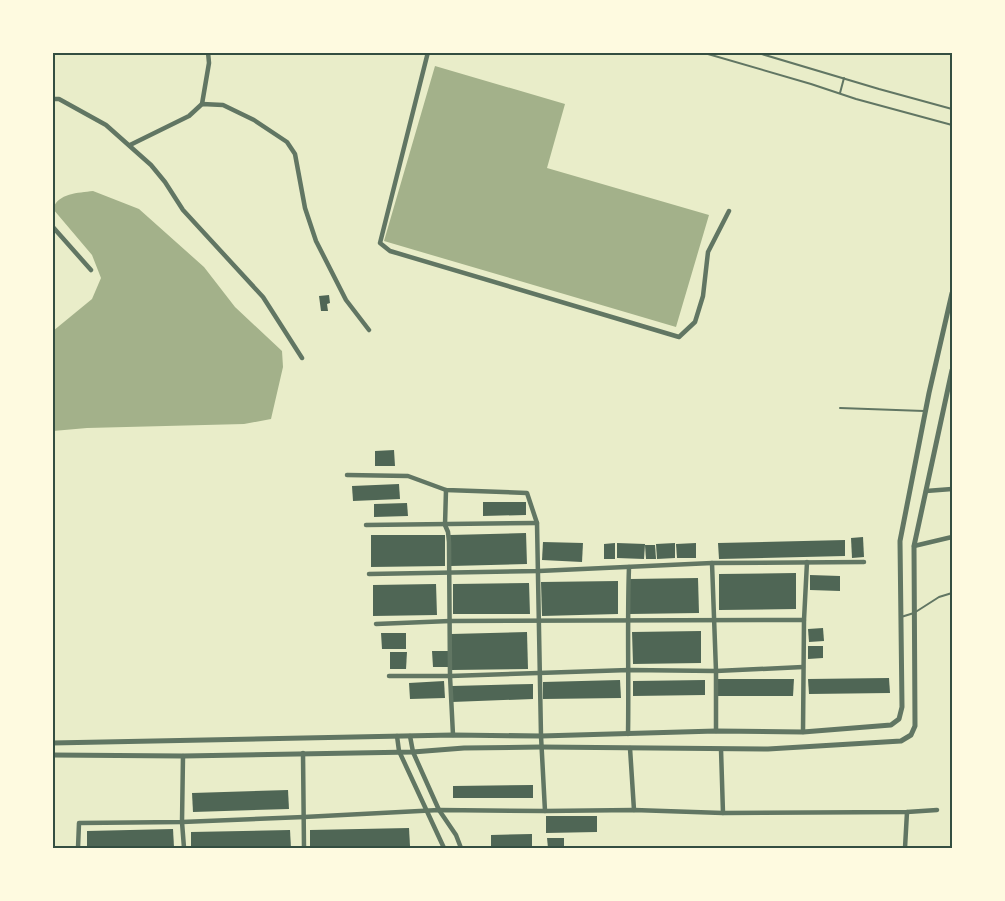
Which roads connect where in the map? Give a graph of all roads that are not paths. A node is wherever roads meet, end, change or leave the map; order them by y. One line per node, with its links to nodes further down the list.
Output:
1 (208, 52): 9 (street)
2 (428, 52): 13 (street)
3 (701, 52): 5 (lane)
4 (755, 52): 6 (lane)
5 (707, 53): 7 (lane)
6 (844, 78): 7 (lane); 10 (lane)
7 (840, 93): 11 (lane)
8 (52, 99): 12 (street)
9 (202, 104): 12 (street); 17 (street)
10 (952, 109)
11 (952, 124)
12 (130, 145): 18 (street)
13 (729, 211)
14 (52, 226): 15 (street)
15 (91, 270)
16 (952, 293): 21 (street)
17 (369, 330)
18 (303, 358)
19 (952, 370): 25 (street)
20 (840, 408): 21 (lane)
21 (926, 412): 40 (street)
22 (347, 476): 24 (street)
23 (952, 489): 25 (street)
24 (446, 490): 26 (street); 28 (street)
25 (926, 491): 30 (street)
26 (537, 523): 28 (street); 35 (street)
27 (366, 525): 28 (street)
28 (445, 525): 36 (street)
29 (952, 537): 30 (street)
30 (914, 546): 39 (street)
31 (807, 562): 32 (street); 33 (street); 42 (street)
32 (864, 562)
33 (712, 563): 34 (street); 41 (street)
34 (629, 567): 35 (street); 45 (street)
35 (539, 571): 36 (street); 44 (street)
36 (450, 572): 37 (street); 43 (street)
37 (369, 574)
38 (952, 593): 39 (lane)
39 (915, 613): 40 (lane); 63 (street)
40 (901, 617): 54 (street)
41 (713, 620): 42 (street); 45 (street); 49 (street)
42 (804, 620): 47 (street)
43 (450, 621): 44 (street); 46 (street); 52 (street)
44 (540, 621): 45 (street); 50 (street)
45 (628, 621): 48 (street)
46 (376, 624)
47 (803, 667): 49 (street); 54 (street)
48 (629, 670): 49 (street); 50 (street); 55 (street)
49 (716, 672): 53 (street)
50 (540, 673): 52 (street); 59 (street)
51 (389, 676): 52 (street)
52 (450, 676): 56 (street)
53 (716, 731): 54 (street); 55 (street)
54 (803, 732)
55 (628, 734): 59 (street)
56 (453, 735): 58 (street); 59 (street)
57 (397, 736): 58 (street); 60 (street); 64 (street)
58 (410, 736): 65 (street)
59 (541, 736): 61 (street)
60 (52, 743)
61 (541, 747): 62 (street); 65 (street); 73 (street)
62 (630, 748): 63 (street); 70 (street)
63 (721, 749): 75 (street)
64 (399, 751): 65 (street); 66 (street); 72 (street)
65 (413, 752): 69 (street)
66 (303, 753): 68 (street); 76 (street)
67 (52, 755): 68 (street)
68 (183, 756): 77 (street)
69 (439, 810): 72 (street); 73 (street); 82 (street)
70 (634, 810): 73 (street); 75 (street)
71 (937, 810): 74 (street)
72 (426, 811): 76 (street); 81 (street)
73 (545, 811)
74 (907, 812): 75 (street); 83 (street)
75 (723, 813)
76 (304, 817): 77 (street); 80 (street)
77 (182, 822): 78 (street); 79 (street)
78 (78, 849)
79 (184, 849)
80 (303, 849)
81 (444, 849)
82 (461, 849)
83 (904, 849)

